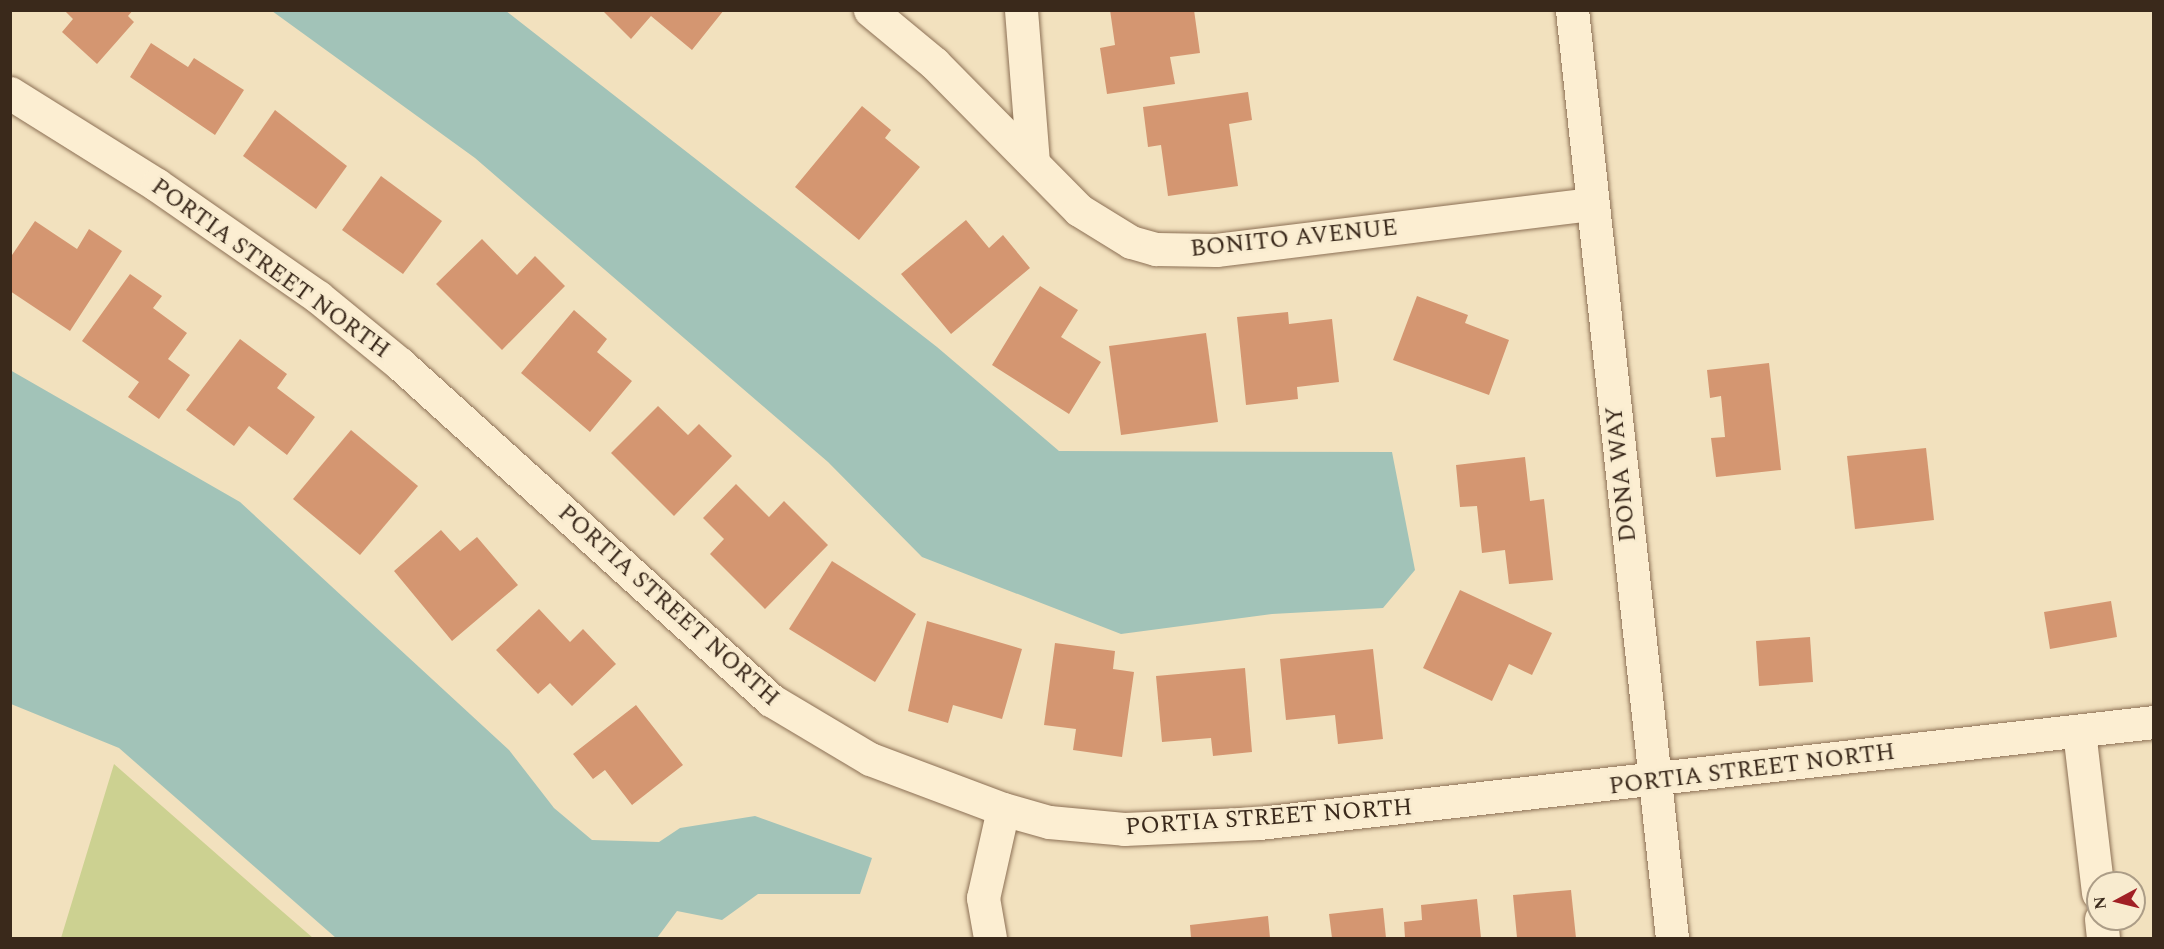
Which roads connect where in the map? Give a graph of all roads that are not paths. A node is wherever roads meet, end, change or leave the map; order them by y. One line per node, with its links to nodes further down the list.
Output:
1 (870, 10): 5 (street, BONITO AVENUE)
2 (1021, 10): 5 (street)
3 (1572, 10): 6 (street, DONA WAY)
4 (10, 93): 10 (street, PORTIA STREET NORTH)
5 (1033, 162): 6 (street, BONITO AVENUE)
6 (1592, 204): 9 (street, DONA WAY)
7 (2154, 722): 8 (street, PORTIA STREET NORTH)
8 (2079, 731): 9 (street, PORTIA STREET NORTH); 11 (street)
9 (1656, 781): 10 (street, PORTIA STREET NORTH); 13 (street, DONA WAY)
10 (1003, 809): 12 (street)
11 (2095, 871)
12 (990, 939)
13 (1672, 939)

